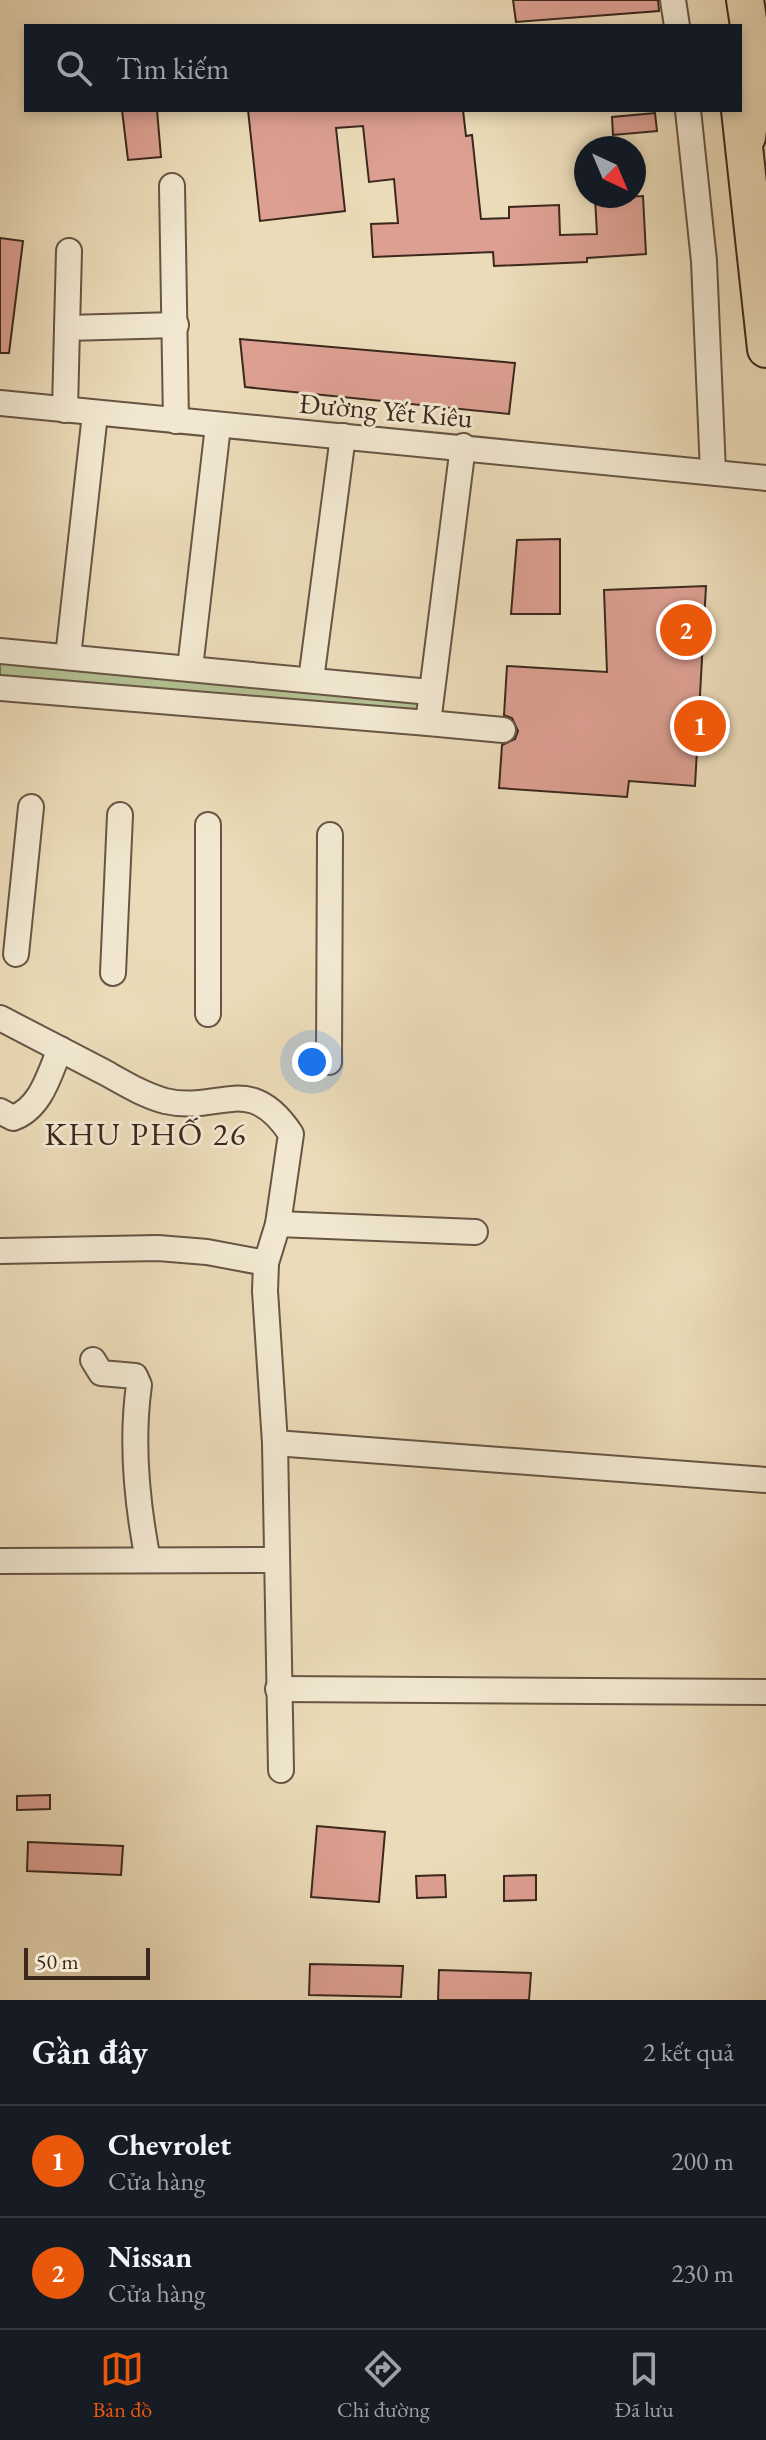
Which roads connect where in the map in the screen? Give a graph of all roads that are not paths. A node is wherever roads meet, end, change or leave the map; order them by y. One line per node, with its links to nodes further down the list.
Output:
1 (673, 0): 6 (street)
2 (724, 0): 7 (highway)
3 (745, 0): 9 (highway)
4 (764, 0): 5 (highway)
5 (766, 11)
6 (677, 24)
7 (727, 24)
8 (688, 112): 22 (street)
9 (743, 126): 14 (highway)
10 (172, 186): 12 (street)
11 (69, 251): 13 (street)
12 (176, 325): 13 (street); 18 (street)
13 (67, 328): 16 (street)
14 (766, 349)
15 (0, 403): 16 (street, Đường Yết Kiêu)
16 (65, 410): 17 (street, Đường Yết Kiêu)
17 (95, 414): 18 (street, Đường Yết Kiêu); 25 (street)
18 (176, 421): 19 (street, Đường Yết Kiêu)
19 (218, 426): 20 (street, Đường Yết Kiêu); 26 (street)
20 (343, 436): 21 (street, Đường Yết Kiêu); 27 (street)
21 (463, 446): 22 (street, Đường Yết Kiêu); 29 (street)
22 (713, 472): 23 (street, Đường Yết Kiêu)
23 (766, 478)
24 (0, 651): 25 (street)
25 (68, 657): 26 (street)
26 (190, 668): 27 (street)
27 (311, 680): 29 (street)
28 (0, 688): 30 (street)
29 (430, 692): 30 (street)
30 (428, 723): 31 (street)
31 (503, 730)
32 (31, 807): 36 (street)
33 (120, 815): 37 (street)
34 (208, 825): 38 (street)
35 (330, 835): 41 (street)
36 (16, 954)
37 (113, 973)
38 (208, 1014)
39 (0, 1018): 40 (street)
40 (60, 1049): 42 (street); 43 (street)
41 (329, 1062)
42 (0, 1111)
43 (278, 1224): 44 (street); 46 (street)
44 (475, 1232)
45 (0, 1251): 46 (street)
46 (266, 1263): 48 (street)
47 (93, 1360): 50 (street)
48 (275, 1443): 49 (street); 51 (street)
49 (766, 1480)
50 (148, 1560): 51 (street); 52 (street)
51 (276, 1560): 53 (street)
52 (0, 1561)
53 (278, 1689): 54 (street); 55 (street)
54 (766, 1692)
55 (281, 1770)

